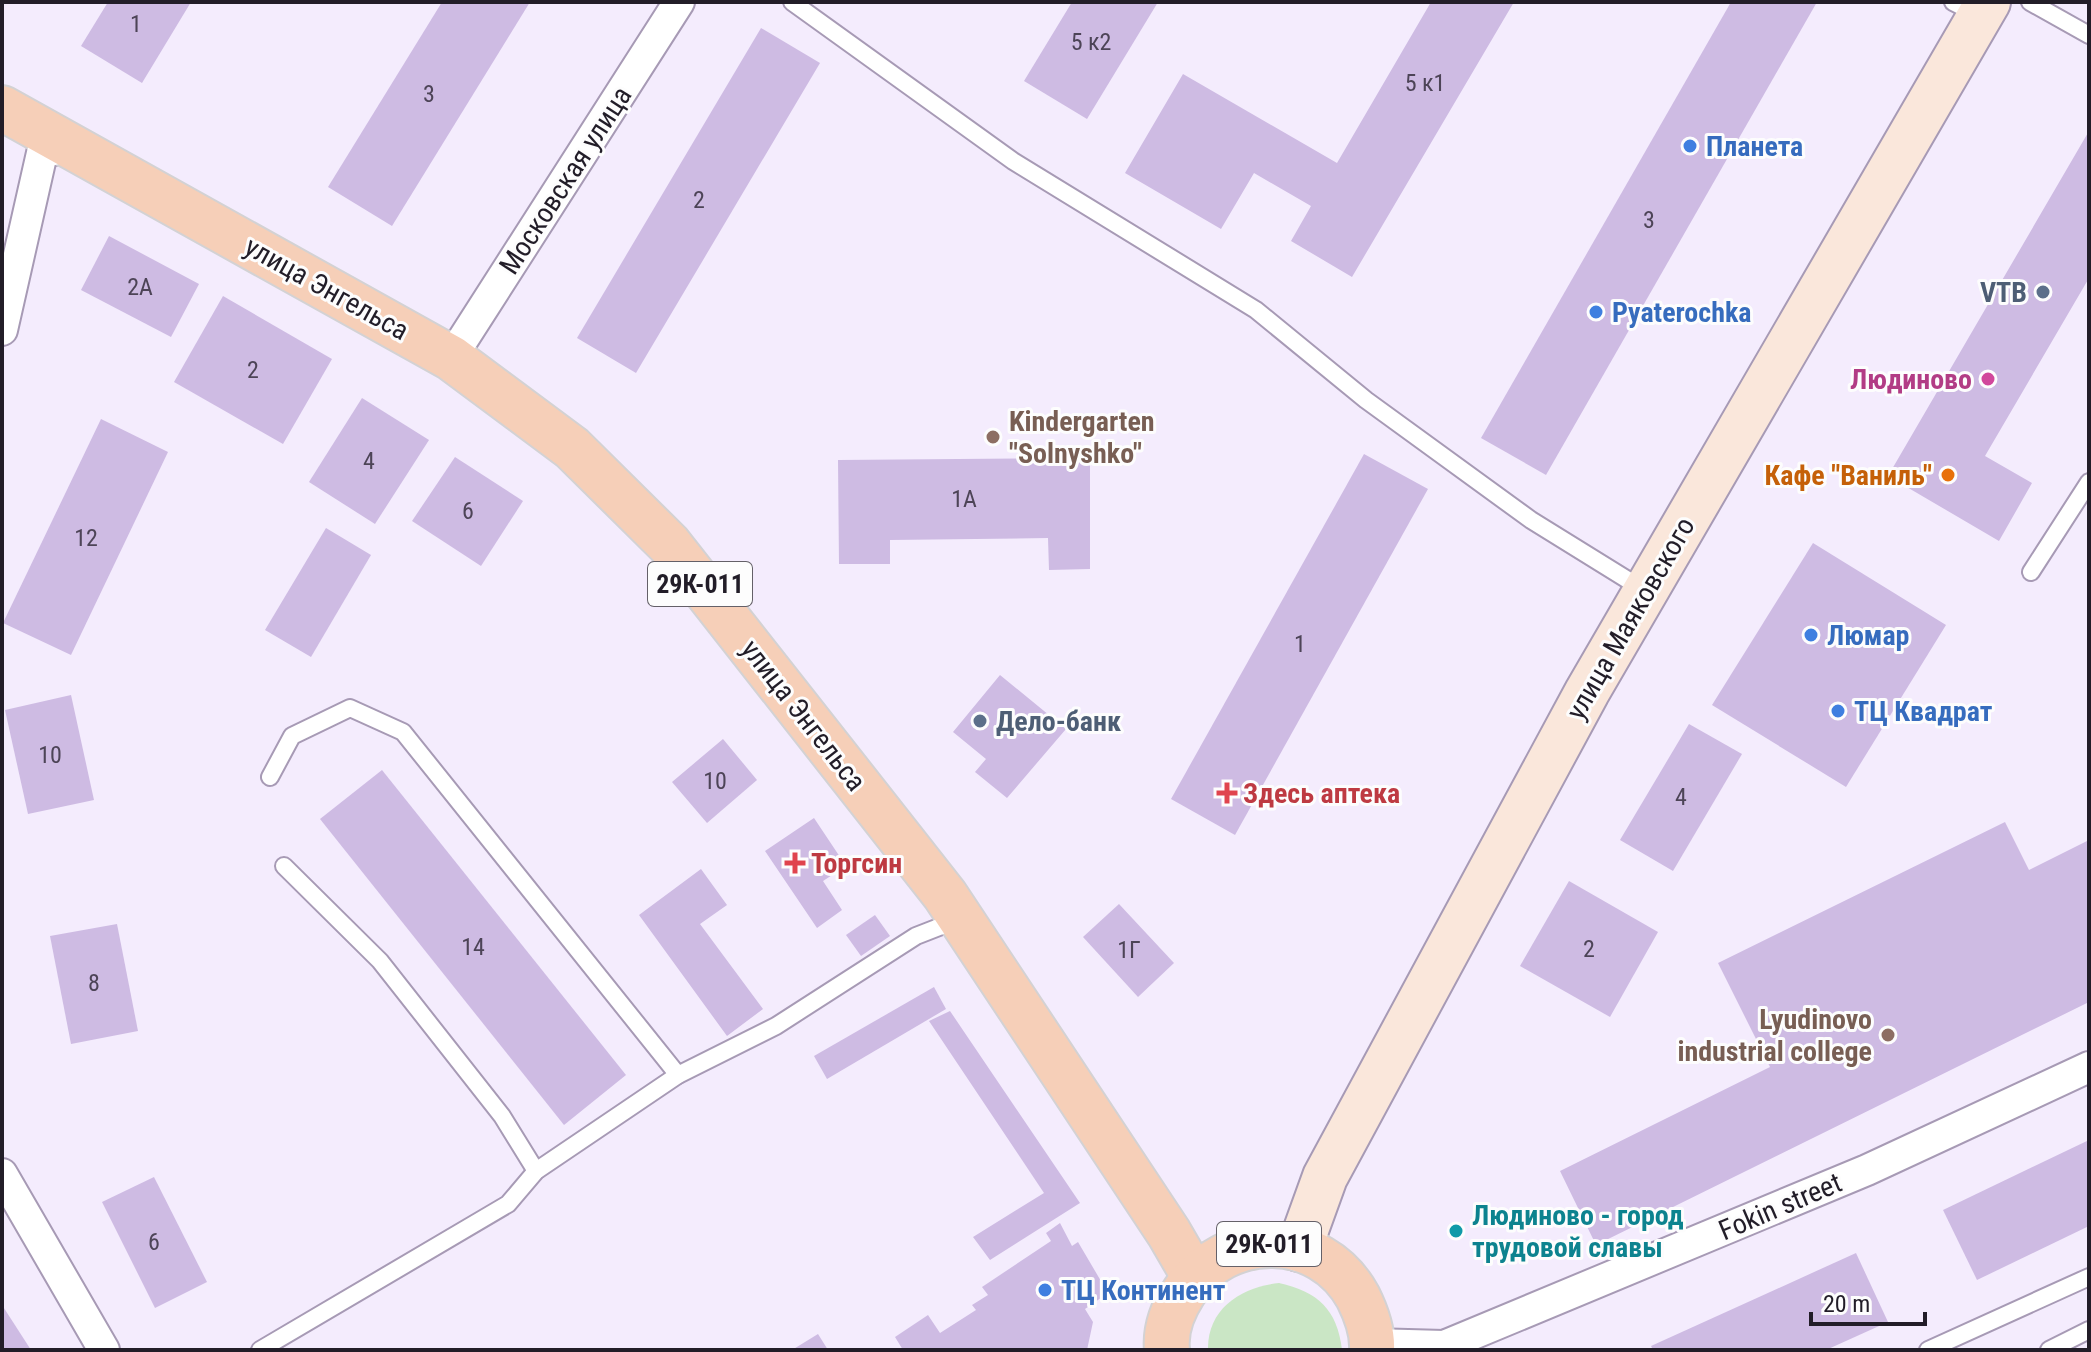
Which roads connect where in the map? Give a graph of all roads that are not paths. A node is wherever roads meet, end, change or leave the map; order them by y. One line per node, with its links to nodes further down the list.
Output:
1 (679, 2): 9 (street, Московская улица)
2 (792, 2): 12 (lane)
3 (2030, 2): 5 (lane)
4 (1974, 7): 12 (street, улица Маяковского)
5 (2089, 35)
6 (2, 108): 7 (main road, улица Энгельса / 29К-011)
7 (72, 145): 8 (street); 9 (main road, улица Энгельса / 29К-011)
8 (2, 330)
9 (451, 358): 15 (main road, улица Энгельса / 29К-011)
10 (2089, 482): 11 (lane)
11 (2031, 572)
12 (1645, 591): 20 (street, улица Маяковского)
13 (270, 777): 17 (lane)
14 (284, 866): 18 (lane)
15 (958, 919): 17 (lane); 21 (main road, улица Энгельса / 29К-011)
16 (2089, 1067): 24 (street, Fokin street)
17 (678, 1075): 18 (lane)
18 (536, 1171): 26 (lane)
19 (2, 1174): 25 (street)
20 (1299, 1249): 21 (main road, 29К-011); 24 (main road, 29К-011)
21 (1194, 1276): 27 (main road, 29К-011)
22 (2089, 1277): 28 (lane)
23 (2089, 1330): 29 (lane)
24 (1372, 1347)
25 (104, 1350)
26 (260, 1350)
27 (1167, 1350)
28 (1928, 1350)
29 (2049, 1350)

